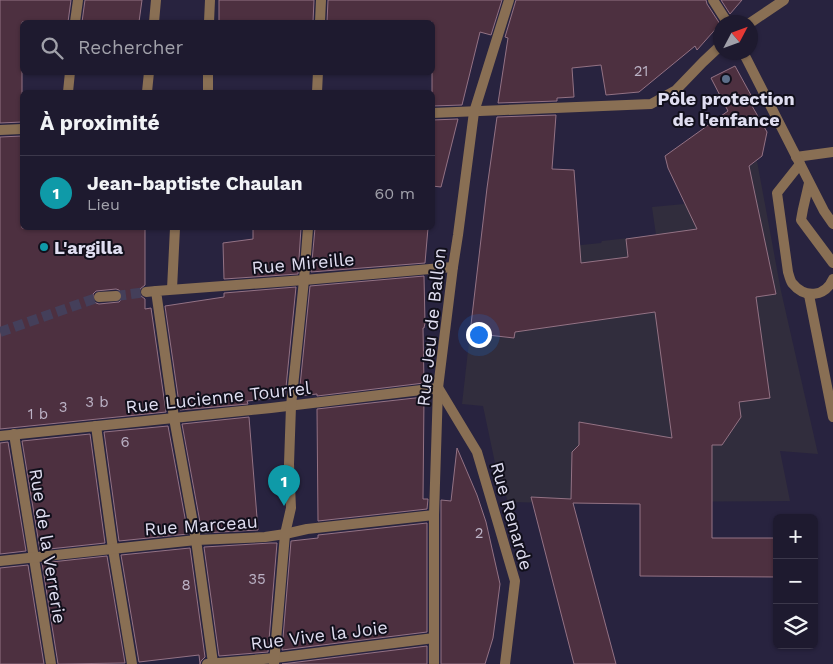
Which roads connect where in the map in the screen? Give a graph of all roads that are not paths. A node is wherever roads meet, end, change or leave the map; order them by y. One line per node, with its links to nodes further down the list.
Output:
1 (78, 0): 10 (street)
2 (156, 0): 11 (street)
3 (210, 0): 12 (street)
4 (322, 0): 13 (street)
5 (509, 0): 24 (street, Rue Jeu de Ballon)
6 (713, 0): 8 (street)
7 (784, 0): 9 (street)
8 (723, 15)
9 (758, 18)
10 (75, 20)
11 (154, 20)
12 (209, 20)
13 (320, 20)
14 (713, 53): 24 (street)
15 (747, 60): 29 (street)
16 (70, 75): 20 (street)
17 (149, 75): 21 (street)
18 (208, 75): 22 (street)
19 (318, 75): 23 (street)
20 (68, 90)
21 (147, 90)
22 (208, 90)
23 (317, 90)
24 (474, 112): 25 (street); 35 (street, Rue Jeu de Ballon)
25 (435, 113)
26 (20, 129): 27 (street)
27 (0, 130)
28 (833, 152): 29 (street)
29 (798, 160): 30 (street); 39 (street)
30 (809, 183): 31 (street); 34 (street)
31 (833, 224)
32 (175, 230): 38 (street)
33 (308, 230): 37 (street)
34 (833, 263)
35 (453, 267): 37 (street, Rue Mireille); 42 (street, Rue Jeu de Ballon)
36 (833, 279): 39 (street)
37 (304, 280): 38 (street, Rue Mireille); 43 (street)
38 (172, 290): 45 (street, Rue Mireille)
39 (809, 295): 44 (street)
40 (116, 296): 41 (street)
41 (99, 297)
42 (438, 388): 43 (street, Rue Lucienne Tourrel); 49 (street, Rue Jeu de Ballon); 62 (street, Rue Renarde)
43 (290, 406): 45 (street, Rue Lucienne Tourrel); 50 (street)
44 (833, 417)
45 (174, 418): 46 (street, Rue Lucienne Tourrel); 51 (street)
46 (96, 426): 47 (street, Rue Lucienne Tourrel); 52 (street)
47 (14, 434): 48 (street, Rue Lucienne Tourrel); 53 (street, Rue de la Verrerie)
48 (0, 436)
49 (434, 515): 50 (street, Rue Marceau); 55 (street, Rue Jeu de Ballon)
50 (285, 534): 51 (street, Rue Marceau); 56 (street)
51 (196, 540): 52 (street, Rue Marceau); 60 (street)
52 (113, 549): 53 (street, Rue Marceau); 58 (street)
53 (34, 558): 54 (street, Rue Marceau); 57 (street, Rue de la Verrerie)
54 (0, 561)
55 (434, 638): 56 (street, Rue Vive la Joie); 61 (street, Rue Jeu de Ballon)
56 (274, 661): 60 (street, Rue Vive la Joie)
57 (51, 664)
58 (132, 664)
59 (207, 664): 60 (street, Rue Vive la Joie)
60 (213, 664)
61 (434, 664)
62 (505, 664)

